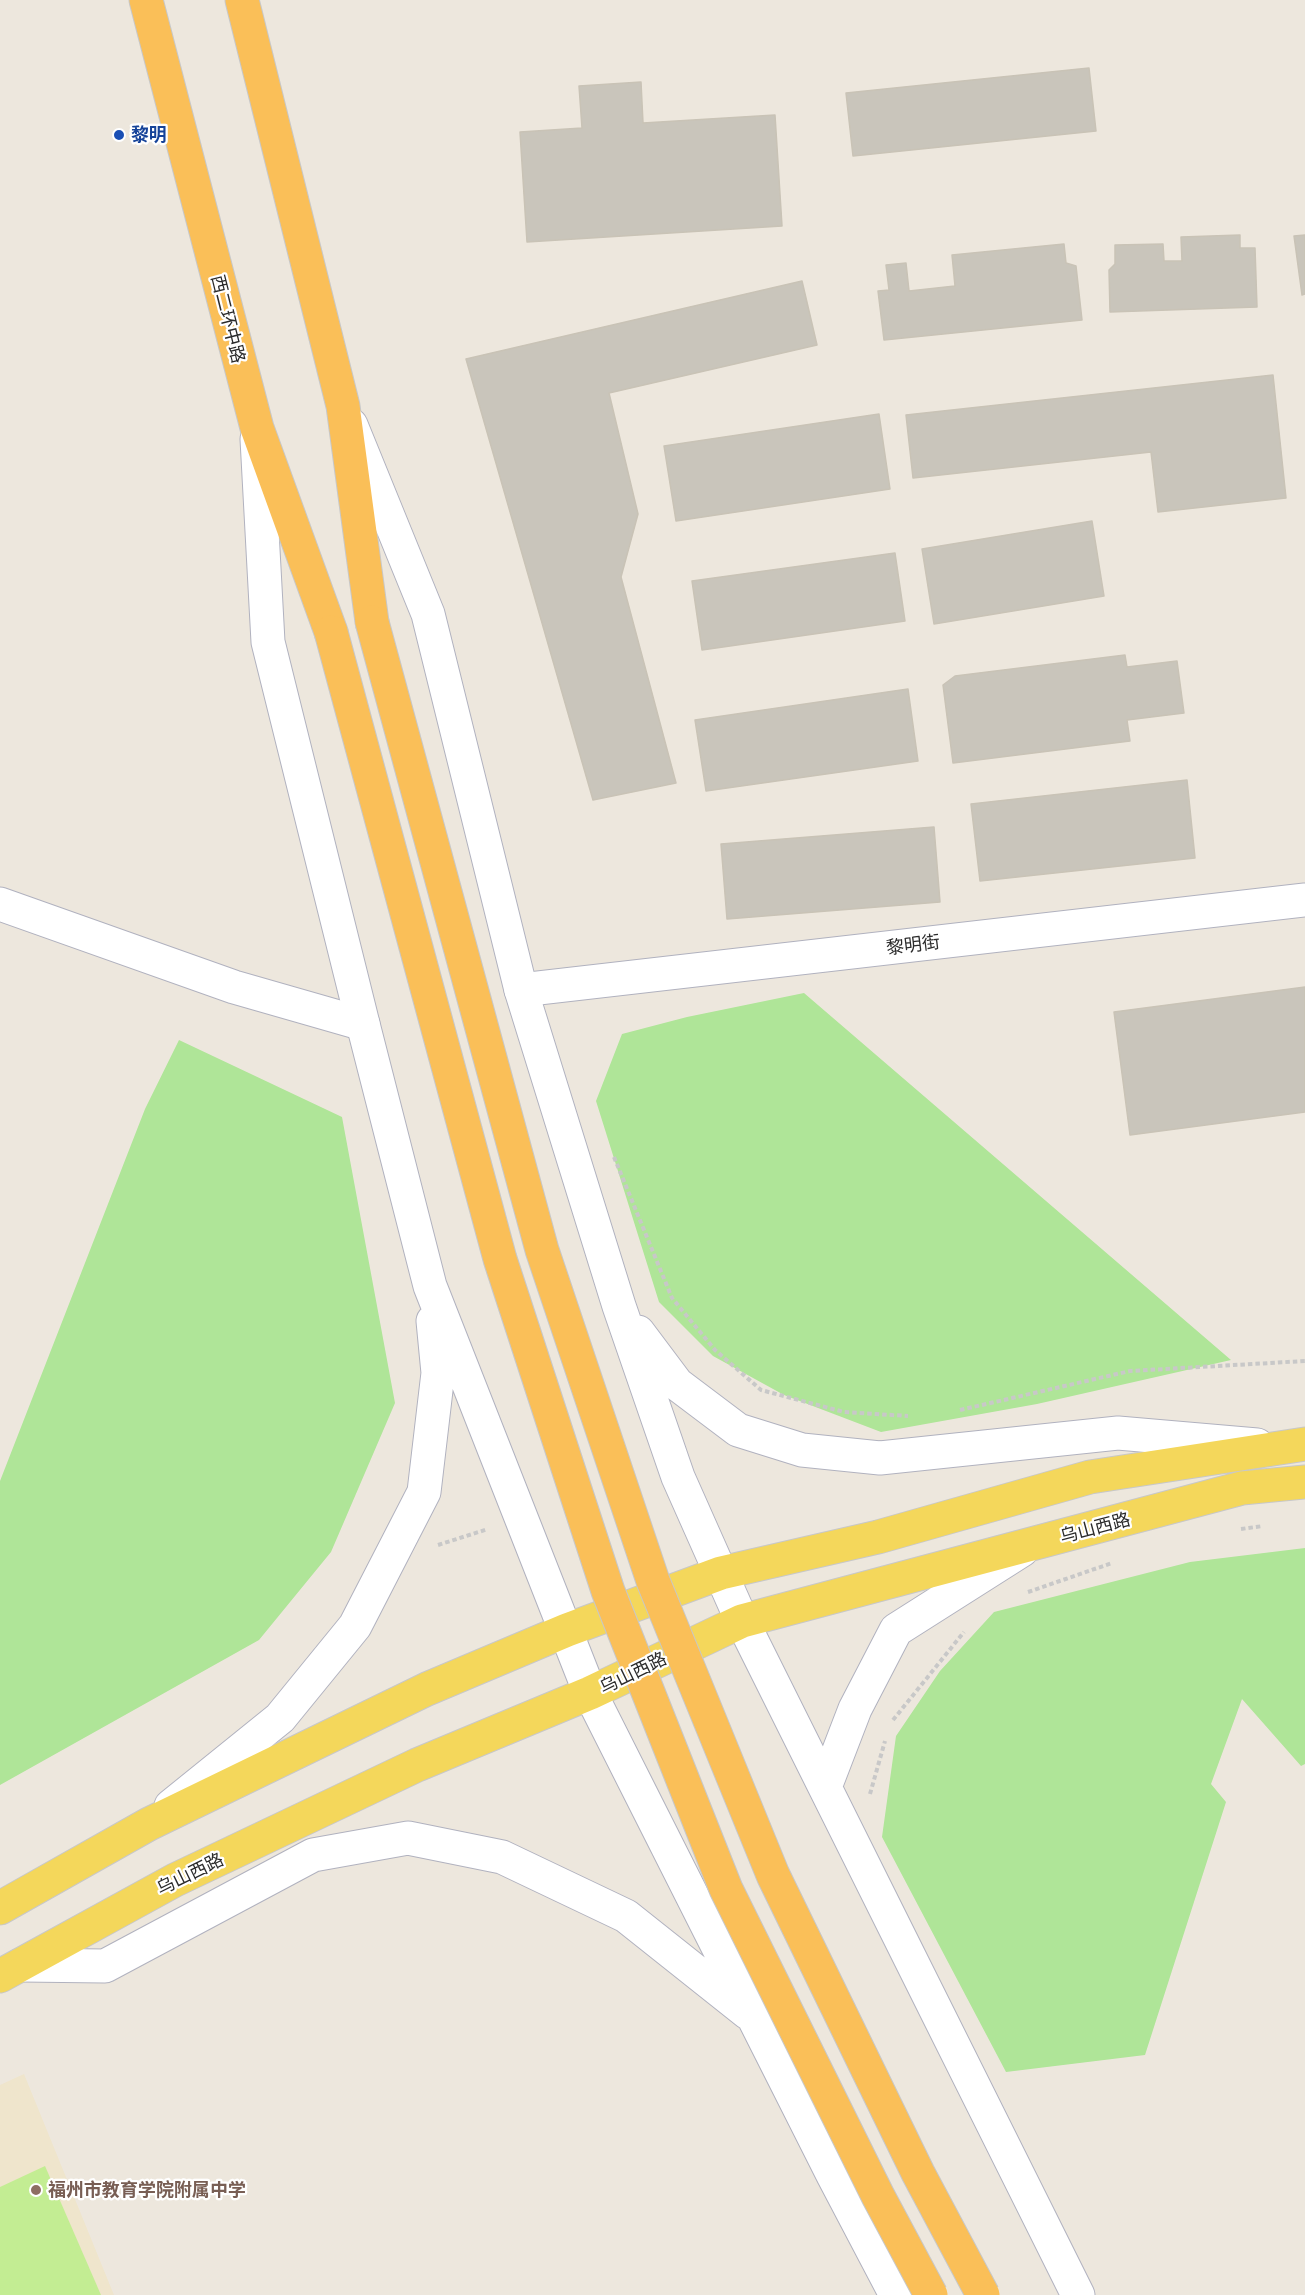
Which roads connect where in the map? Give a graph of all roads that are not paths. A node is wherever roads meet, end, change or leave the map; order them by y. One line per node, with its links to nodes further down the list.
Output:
1 (146, 0): 4 (highway, 西二环中路)
2 (242, 0): 3 (highway)
3 (344, 406): 7 (main road); 25 (highway, bridge)
4 (256, 428): 8 (main road); 24 (highway, 西二环中路, bridge)
5 (1305, 900): 7 (main road, 黎明街)
6 (0, 904): 8 (main road)
7 (521, 990): 10 (main road)
8 (363, 1024): 9 (main road)
9 (430, 1286): 16 (main road); 19 (main road)
10 (619, 1306): 11 (main road); 14 (main road)
11 (1292, 1446): 14 (main road)
12 (1305, 1482): 13 (main road, 乌山西路)
13 (1031, 1544): 15 (main road, 乌山西路); 18 (main road)
14 (721, 1573): 15 (main road); 16 (main road)
15 (742, 1621): 17 (main road, 乌山西路); 18 (main road)
16 (567, 1630): 17 (main road); 19 (main road)
17 (590, 1693): 21 (main road, 乌山西路); 22 (main road)
18 (825, 1787): 26 (main road)
19 (149, 1824): 20 (main road)
20 (0, 1908)
21 (10, 1970): 22 (main road)
22 (757, 2020): 23 (main road)
23 (896, 2295)
24 (931, 2295)
25 (983, 2295)
26 (1078, 2295)

